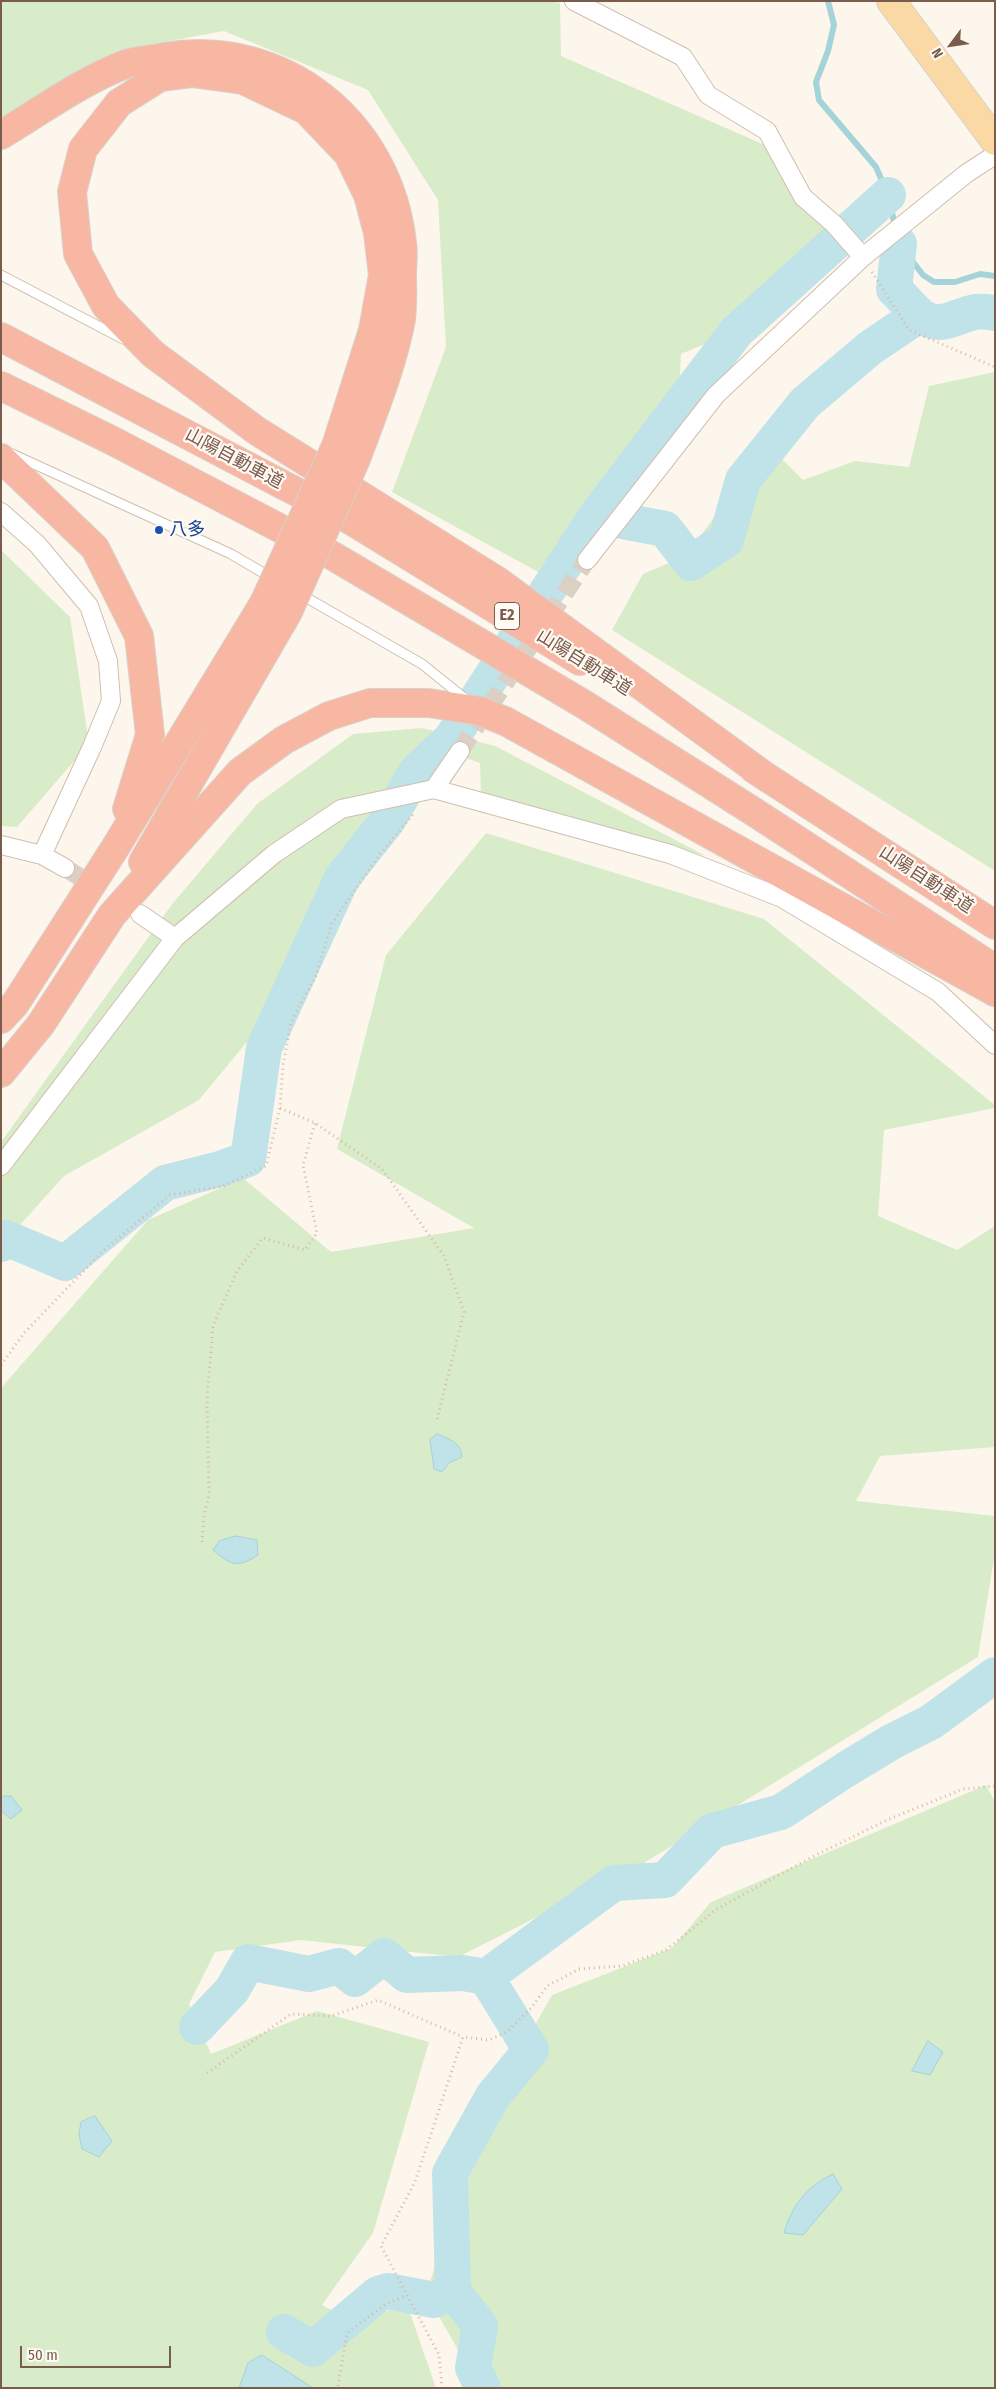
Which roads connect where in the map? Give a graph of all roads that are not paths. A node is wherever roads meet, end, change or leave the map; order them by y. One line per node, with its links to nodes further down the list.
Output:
1 (574, 1): 6 (street)
2 (891, 1): 4 (main road)
3 (1, 135): 12 (highway)
4 (995, 141)
5 (995, 154): 6 (street)
6 (863, 257): 15 (street)
7 (1, 275): 9 (lane)
8 (1, 337): 19 (highway, 山陽自動車道 / E2)
9 (153, 354): 12 (highway); 19 (highway)
10 (1, 386): 29 (highway, 山陽自動車道 / E2)
11 (1, 449): 16 (lane)
12 (346, 452): 16 (highway, bridge)
13 (1, 458): 22 (highway)
14 (1, 512): 23 (street)
15 (588, 560)
16 (280, 597): 17 (lane); 22 (highway); 26 (highway)
17 (480, 711): 26 (highway); 30 (highway)
18 (460, 751): 20 (street)
19 (769, 779): 27 (highway, 山陽自動車道 / E2)
20 (434, 789): 28 (street); 32 (street)
21 (1, 845): 23 (street)
22 (115, 848): 31 (highway)
23 (42, 855): 24 (street)
24 (65, 868)
25 (140, 914): 28 (street)
26 (112, 915): 33 (highway)
27 (995, 925)
28 (175, 938): 34 (street)
29 (995, 969)
30 (995, 992)
31 (1, 1019)
32 (995, 1045)
33 (1, 1073)
34 (1, 1166)

